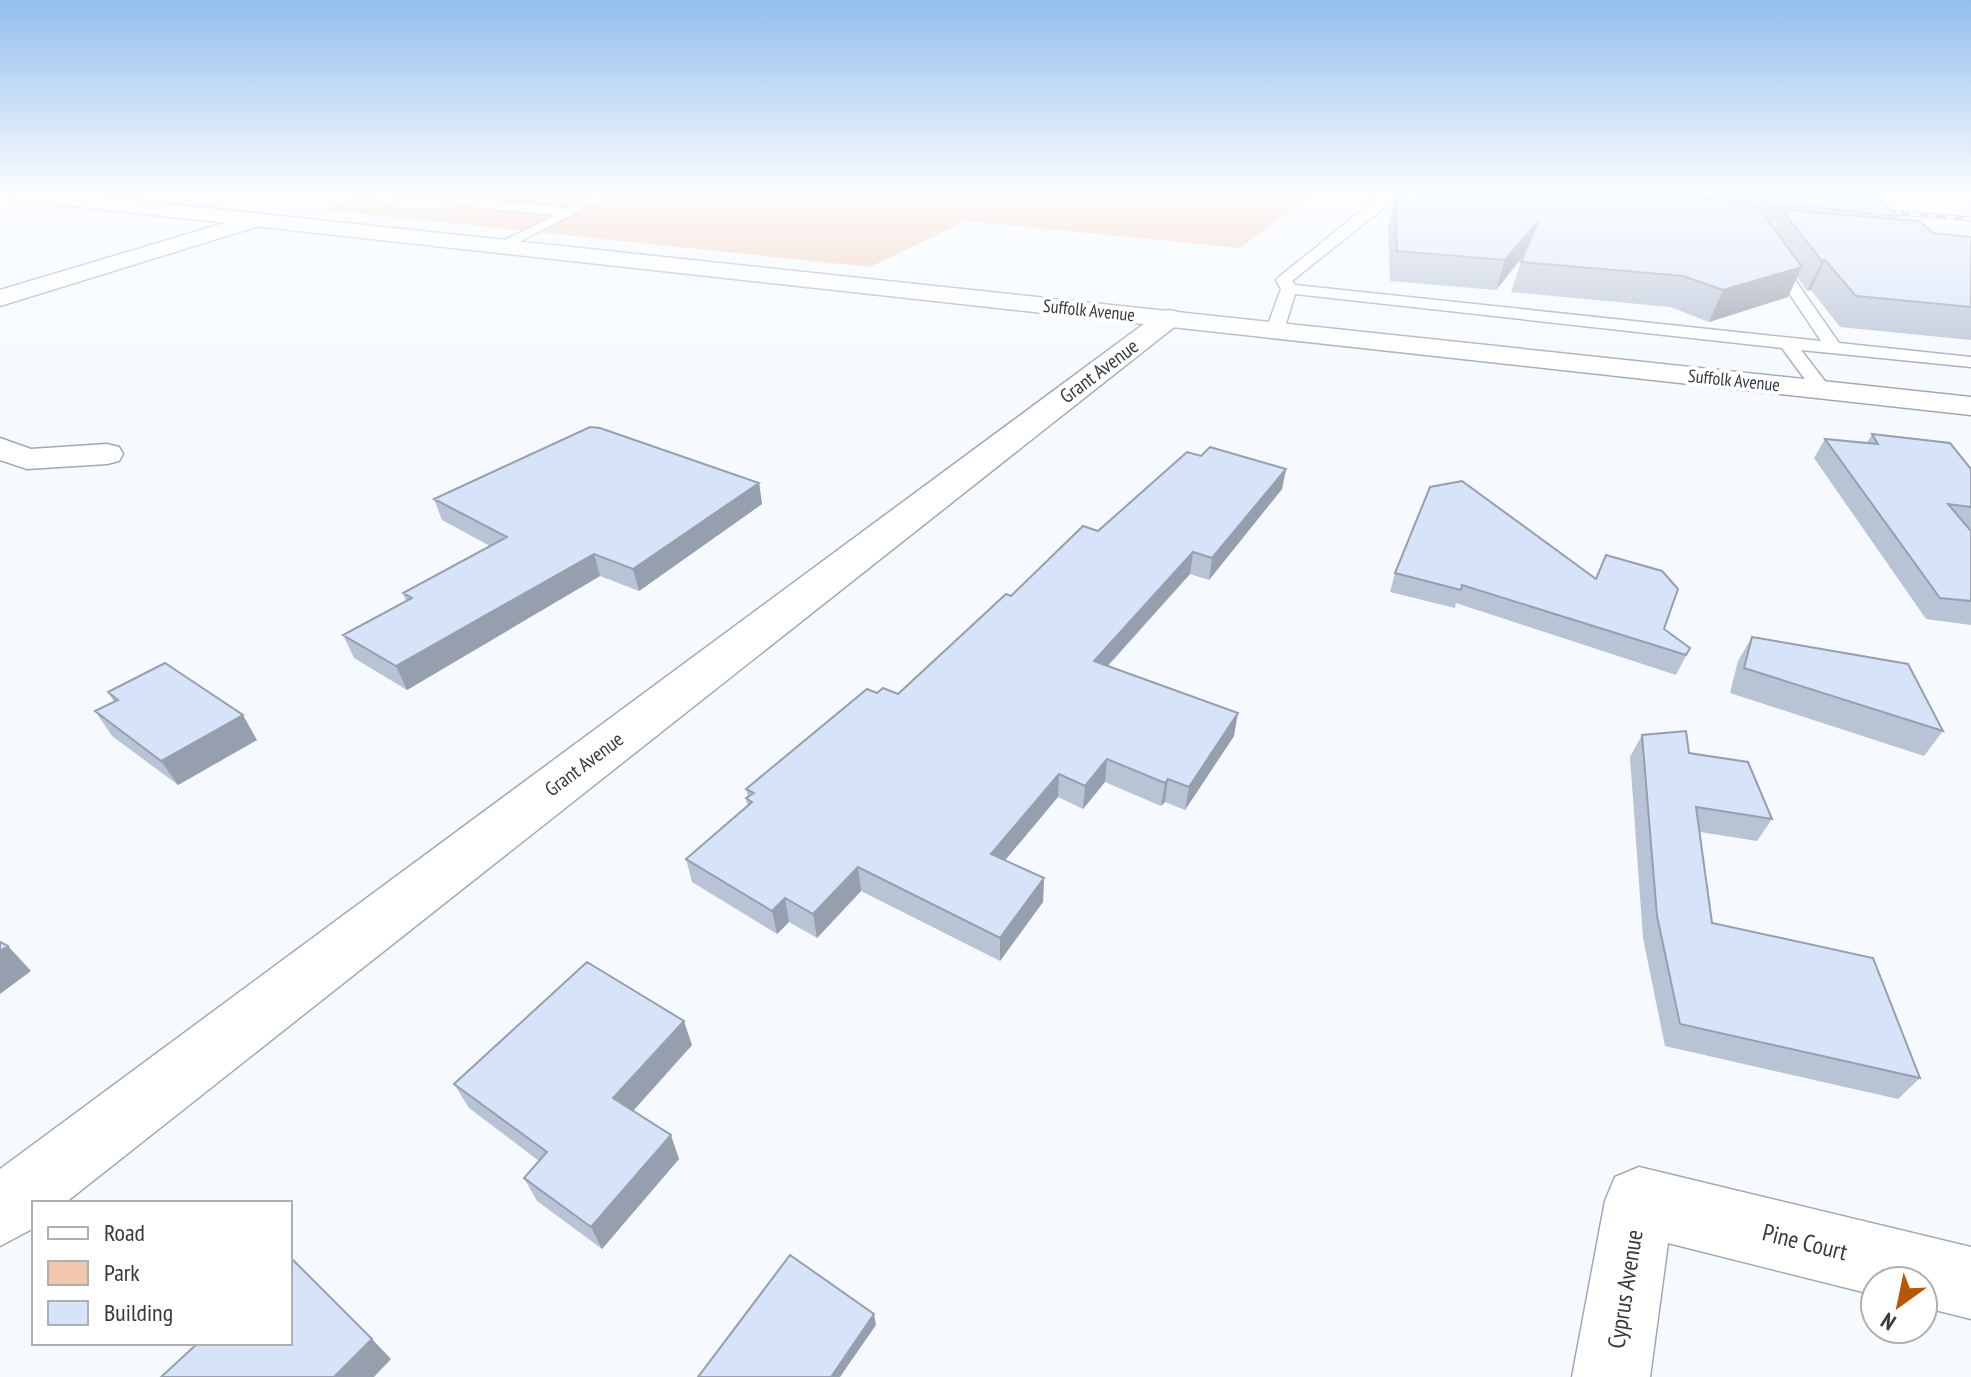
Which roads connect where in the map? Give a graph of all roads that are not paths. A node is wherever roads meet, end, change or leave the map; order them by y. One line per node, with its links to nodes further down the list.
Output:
1 (130, 258): 6 (main road)
2 (608, 258): 7 (main road, Suffolk Avenue)
3 (1311, 258): 5 (lane)
4 (1772, 258): 10 (lane)
5 (1289, 289): 8 (lane); 9 (lane)
6 (0, 298)
7 (1169, 318): 8 (main road, Suffolk Avenue); 17 (main road, Grant Avenue)
8 (1275, 330): 12 (main road, Suffolk Avenue)
9 (1787, 343): 10 (lane); 12 (lane)
10 (1834, 348): 11 (lane)
11 (1971, 362)
12 (1822, 389): 13 (main road, Suffolk Avenue)
13 (1971, 406)
14 (0, 448): 15 (main road)
15 (107, 454)
16 (1639, 1201): 18 (main road, Pine Court); 19 (main road, Cyprus Avenue)
17 (0, 1211)
18 (1971, 1283)
19 (1611, 1377)

